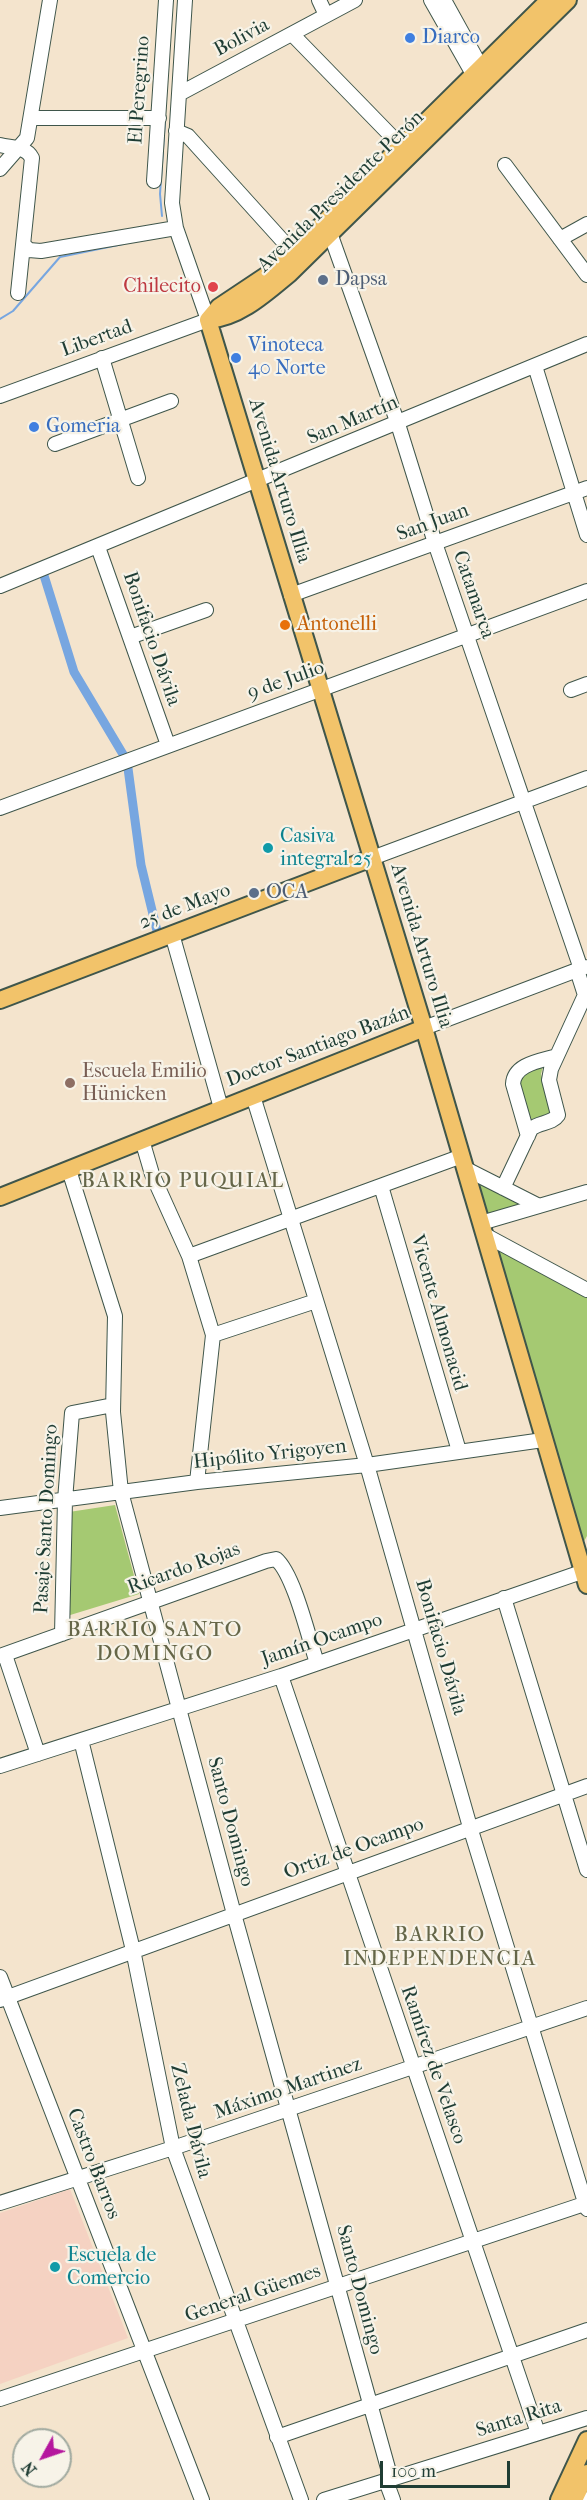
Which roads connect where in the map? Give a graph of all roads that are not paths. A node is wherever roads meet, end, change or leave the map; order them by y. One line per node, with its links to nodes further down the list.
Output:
1 (50, 0): 15 (street)
2 (166, 0): 14 (street, El Peregrino)
3 (185, 0): 13 (street)
4 (319, 0): 10 (street)
5 (355, 0): 10 (street, Bolivia)
6 (431, 0): 12 (street)
7 (444, 0): 12 (street)
8 (549, 0): 12 (main road, Avenida Presidente Perón)
9 (568, 0): 12 (main road, Avenida Presidente Perón)
10 (327, 15): 11 (street, Bolivia)
11 (292, 34): 13 (street, Bolivia); 19 (street)
12 (482, 75): 19 (main road, Avenida Presidente Perón); 26 (main road, Avenida Presidente Perón)
13 (178, 97): 14 (street); 17 (street)
14 (160, 100): 16 (street, El Peregrino)
15 (32, 118): 16 (street); 20 (street)
16 (159, 118): 23 (street, El Peregrino)
17 (176, 131): 25 (street); 29 (street)
18 (0, 145): 20 (street)
19 (400, 145): 29 (main road, Avenida Presidente Perón)
20 (18, 148): 22 (street); 28 (street)
21 (505, 165): 27 (street)
22 (0, 169)
23 (154, 182)
24 (587, 224): 27 (street)
25 (176, 228): 28 (street); 32 (street)
26 (330, 233): 29 (main road, Avenida Presidente Perón); 39 (street, Catamarca)
27 (560, 239): 30 (street)
28 (24, 245): 31 (street)
29 (297, 257): 32 (main road, Avenida Presidente Perón)
30 (587, 275)
31 (18, 293)
32 (208, 320): 34 (street, Libertad); 42 (main road, Avenida Arturo Illia)
33 (587, 344): 35 (street, San Martín)
34 (102, 358): 36 (street, Libertad); 38 (street)
35 (535, 366): 39 (street, San Martín); 43 (street)
36 (0, 396)
37 (171, 401): 38 (street)
38 (120, 419): 40 (street); 41 (street)
39 (398, 424): 42 (street, San Martín); 45 (street, Catamarca)
40 (55, 444)
41 (138, 478)
42 (257, 482): 46 (street, San Martín); 49 (main road, Avenida Arturo Illia)
43 (580, 491): 44 (street); 45 (street, San Juan)
44 (587, 535)
45 (435, 543): 49 (street, San Juan); 51 (street, Catamarca)
46 (98, 547): 47 (street, San Martín); 52 (street, Bonifacio Dávila)
47 (0, 586)
48 (587, 591): 51 (street, 9 de Julio)
49 (291, 595): 54 (main road, Avenida Arturo Illia)
50 (206, 610): 52 (street)
51 (466, 636): 54 (street, 9 de Julio); 58 (street, Catamarca)
52 (130, 637): 56 (street, Bonifacio Dávila)
53 (587, 684): 55 (street)
54 (320, 689): 56 (street, 9 de Julio); 60 (main road, Avenida Arturo Illia)
55 (571, 690)
56 (168, 745): 59 (street, 9 de Julio)
57 (587, 778): 58 (street, 25 de Mayo)
58 (524, 802): 60 (street, 25 de Mayo); 62 (street, Catamarca)
59 (0, 808)
60 (372, 858): 61 (main road, 25 de Mayo); 64 (main road, Avenida Arturo Illia)
61 (172, 934): 63 (main road, 25 de Mayo); 67 (street)
62 (582, 968): 64 (street, Doctor Santiago Bazán); 65 (street, Catamarca)
63 (0, 1000)
64 (424, 1028): 66 (main road, Doctor Santiago Bazán); 70 (main road, Avenida Arturo Illia)
65 (557, 1056): 68 (street, Catamarca); 68 (street)
66 (254, 1096): 67 (main road, Doctor Santiago Bazán); 77 (street, Bonifacio Dávila)
67 (221, 1108): 69 (main road, Doctor Santiago Bazán)
68 (528, 1136): 73 (street)
69 (142, 1140): 71 (main road, Doctor Santiago Bazán); 79 (street)
70 (464, 1163): 72 (street); 73 (street); 78 (main road, Avenida Arturo Illia)
71 (69, 1170): 75 (main road, Doctor Santiago Bazán); 83 (street, Santo Domingo)
72 (381, 1186): 77 (street); 85 (street, Vicente Almonacid)
73 (503, 1188): 76 (street)
74 (587, 1192): 76 (street)
75 (0, 1197)
76 (539, 1206): 78 (street)
77 (293, 1218): 79 (street); 81 (street, Bonifacio Dávila)
78 (483, 1229): 80 (street); 84 (main road, Avenida Arturo Illia)
79 (189, 1256): 82 (street)
80 (587, 1290)
81 (316, 1301): 82 (street); 86 (street, Bonifacio Dávila)
82 (213, 1335): 87 (street)
83 (114, 1405): 88 (street, Santo Domingo); 89 (street, Pasaje Santo Domingo)
84 (543, 1440): 85 (street, Hipólito Yrigoyen); 91 (main road, Avenida Arturo Illia)
85 (459, 1451): 86 (street, Hipólito Yrigoyen)
86 (367, 1465): 87 (street, Hipólito Yrigoyen); 94 (street, Bonifacio Dávila)
87 (197, 1482): 88 (street, Hipólito Yrigoyen)
88 (121, 1492): 89 (street, Hipólito Yrigoyen); 93 (street, Santo Domingo)
89 (65, 1500): 90 (street, Hipólito Yrigoyen); 95 (street, Pasaje Santo Domingo)
90 (0, 1508)
91 (585, 1567): 92 (street, Jamín Ocampo)
92 (504, 1598): 94 (street, Jamín Ocampo); 104 (street)
93 (150, 1602): 95 (street, Ricardo Rojas); 97 (street, Ricardo Rojas); 99 (street, Santo Domingo)
94 (415, 1628): 97 (street, Jamín Ocampo); 105 (street, Bonifacio Dávila)
95 (62, 1634): 96 (street, Ricardo Rojas)
96 (2, 1656): 101 (street)
97 (317, 1663): 98 (street, Jamín Ocampo)
98 (281, 1676): 99 (street, Jamín Ocampo); 107 (street, Ramírez de Velasco)
99 (180, 1707): 100 (street, Jamín Ocampo); 108 (street, Santo Domingo)
100 (81, 1740): 101 (street, Jamín Ocampo); 109 (street, Zelada Dávila)
101 (38, 1754): 102 (street, Jamín Ocampo)
102 (0, 1766)
103 (587, 1786): 104 (street, Ortiz de Ocampo)
104 (565, 1794): 105 (street, Ortiz de Ocampo); 106 (street)
105 (470, 1827): 107 (street, Ortiz de Ocampo); 113 (street, Bonifacio Dávila)
106 (587, 1870)
107 (346, 1872): 108 (street, Ortiz de Ocampo); 114 (street, Ramírez de Velasco)
108 (234, 1914): 109 (street, Ortiz de Ocampo); 115 (street, Santo Domingo)
109 (133, 1950): 111 (street, Ortiz de Ocampo); 116 (street, Zelada Dávila)
110 (0, 1977): 111 (street, Castro Barros)
111 (4, 1999): 117 (street, Castro Barros)
112 (587, 2008): 113 (street, Máximo Martinez)
113 (531, 2027): 114 (street, Máximo Martinez); 119 (street, Bonifacio Dávila)
114 (413, 2067): 115 (street, Máximo Martinez); 120 (street, Ramírez de Velasco)
115 (289, 2110): 116 (street, Máximo Martinez); 121 (street, Santo Domingo)
116 (173, 2148): 117 (street, Máximo Martinez); 122 (street, Zelada Dávila)
117 (77, 2178): 118 (street, Máximo Martinez); 124 (street, Castro Barros)
118 (0, 2203)
119 (586, 2205): 120 (street, General Güemes)
120 (472, 2241): 121 (street, General Güemes); 125 (street, Ramírez de Velasco)
121 (337, 2286): 122 (street, General Güemes); 127 (street, Santo Domingo)
122 (234, 2321): 124 (street, General Güemes); 130 (street, Zelada Dávila)
123 (587, 2330): 125 (street)
124 (143, 2351): 126 (street, General Güemes); 135 (street, Castro Barros)
125 (512, 2356): 127 (street); 129 (street, Ramírez de Velasco)
126 (0, 2399)
127 (370, 2403): 130 (street); 133 (street, Santo Domingo)
128 (587, 2418): 129 (street, Santa Rita)
129 (538, 2433): 133 (street, Santa Rita)
130 (277, 2437): 136 (street, Zelada Dávila)
131 (587, 2440): 134 (main road)
132 (587, 2473): 134 (main road)
133 (388, 2480): 137 (street, Santa Rita); 138 (street, Santo Domingo)
134 (578, 2499)
135 (202, 2500)
136 (301, 2500)
137 (324, 2500)
138 (393, 2500)

